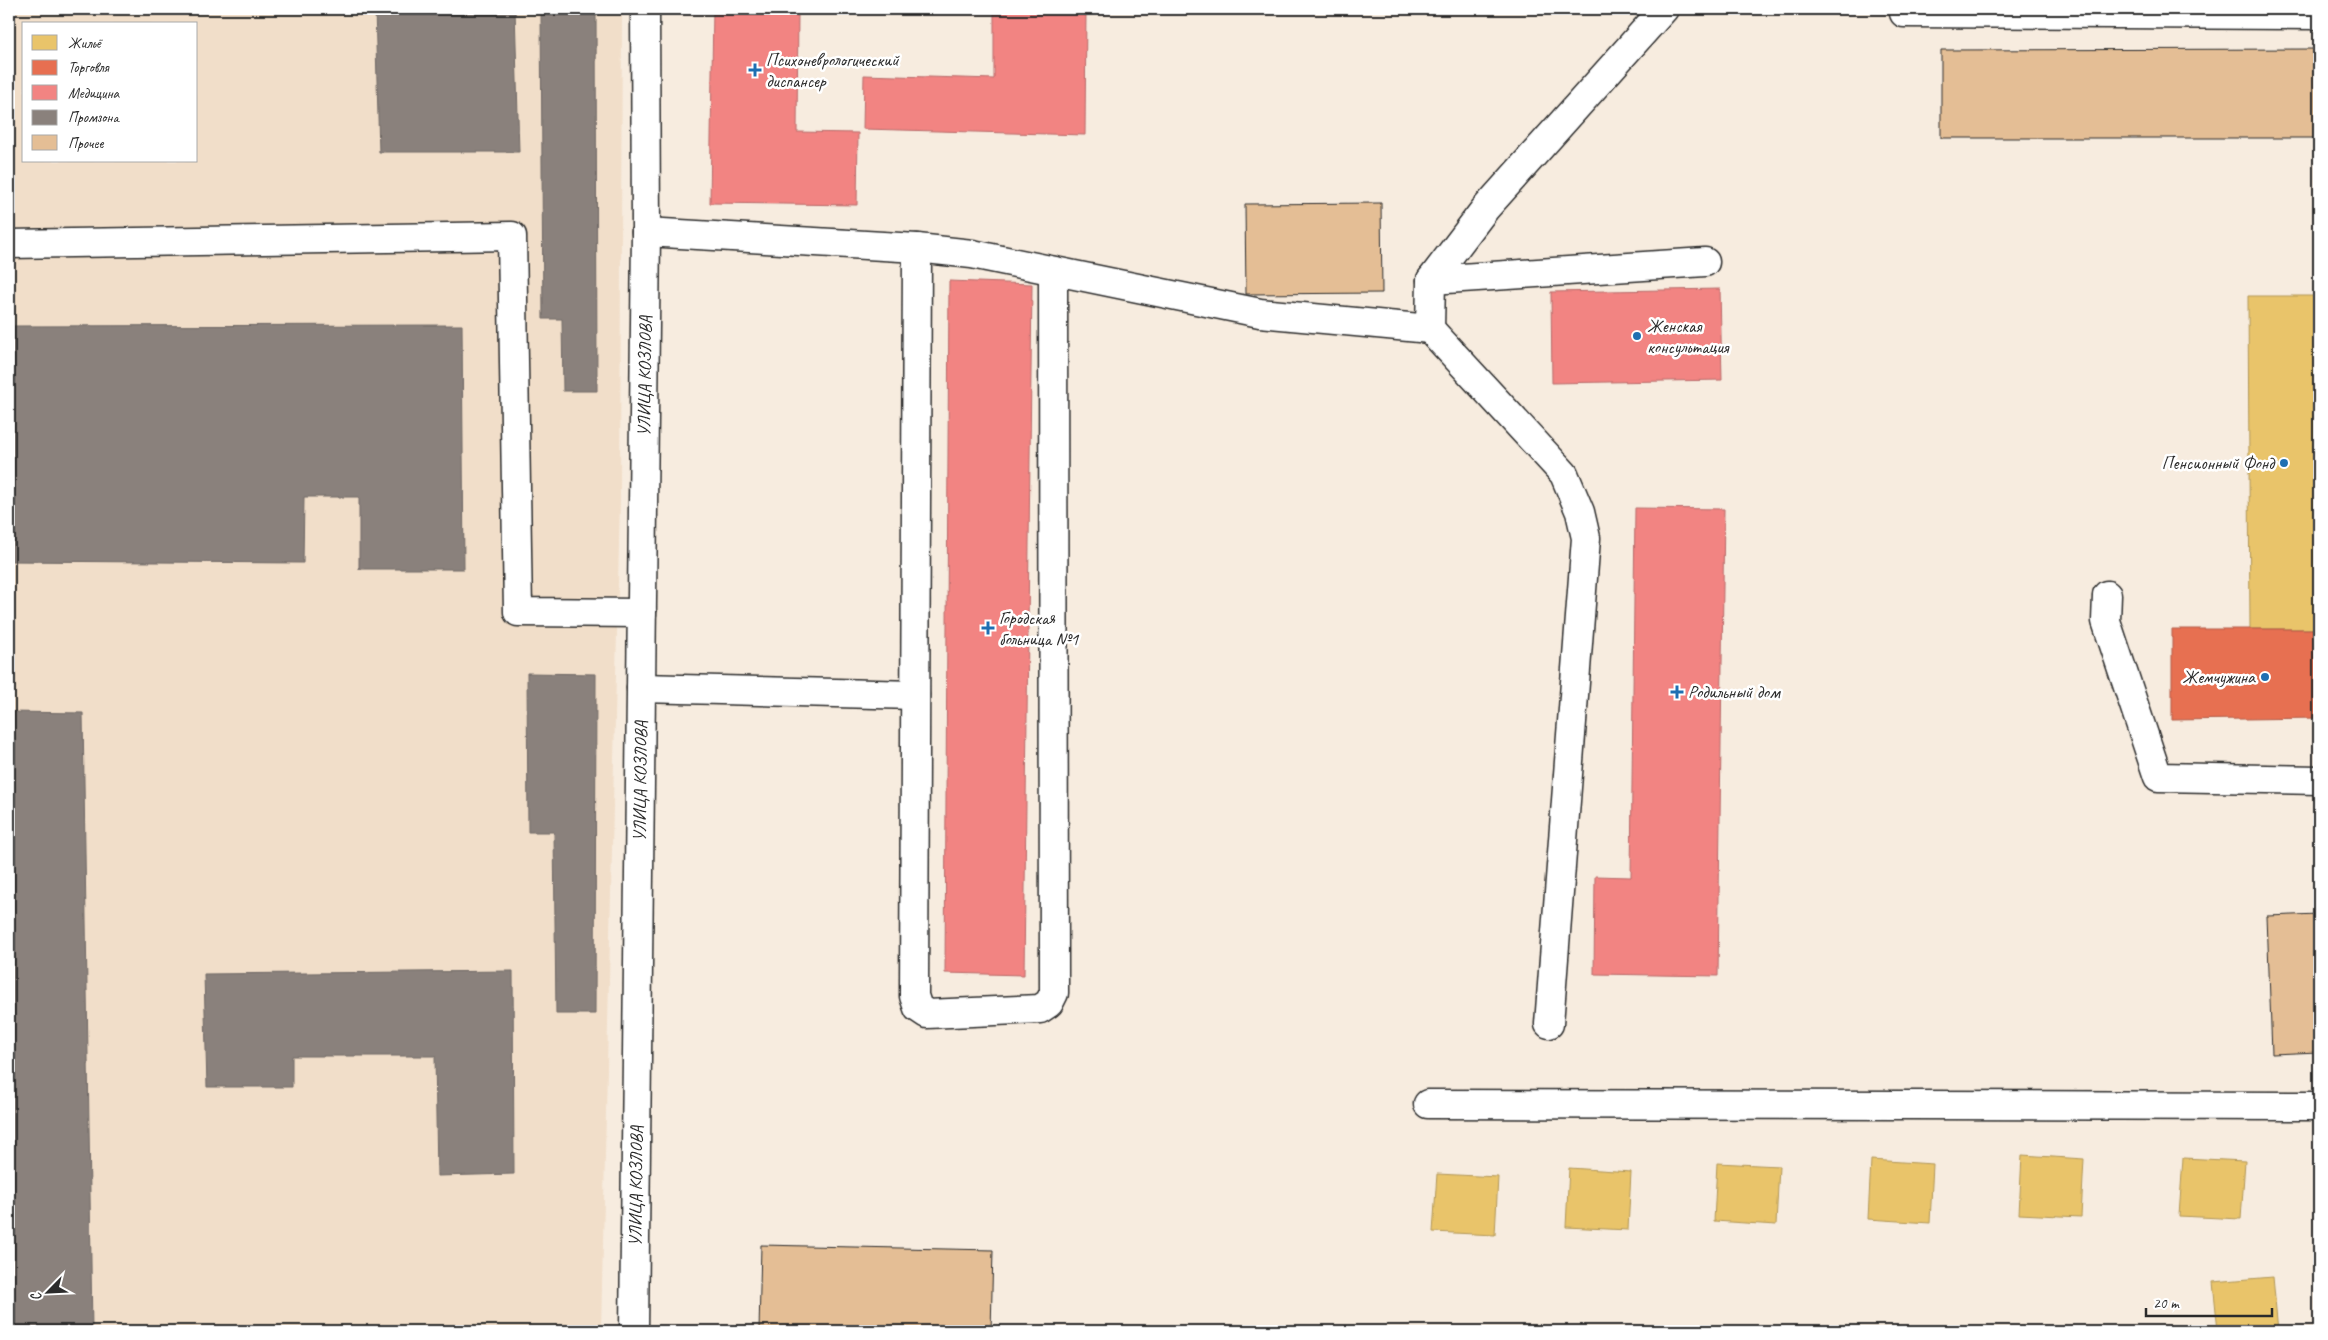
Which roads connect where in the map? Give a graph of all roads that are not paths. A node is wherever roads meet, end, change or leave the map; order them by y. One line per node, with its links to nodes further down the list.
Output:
1 (644, 9): 5 (street, УЛИЦА КОЗЛОВА)
2 (1664, 9): 10 (street)
3 (1904, 9): 4 (street)
4 (2319, 15)
5 (646, 232): 7 (street); 13 (street, УЛИЦА КОЗЛОВА)
6 (9, 244): 13 (street)
7 (917, 248): 9 (street); 15 (street)
8 (1705, 262): 10 (street)
9 (1053, 271): 11 (street); 15 (street)
10 (1431, 280): 11 (street)
11 (1430, 329): 17 (street)
12 (2107, 595): 16 (street)
13 (642, 613): 14 (street, УЛИЦА КОЗЛОВА)
14 (641, 688): 15 (street); 20 (street, УЛИЦА КОЗЛОВА)
15 (915, 695)
16 (2319, 780)
17 (1549, 1024)
18 (1428, 1104): 19 (street)
19 (2319, 1106)
20 (634, 1331)

